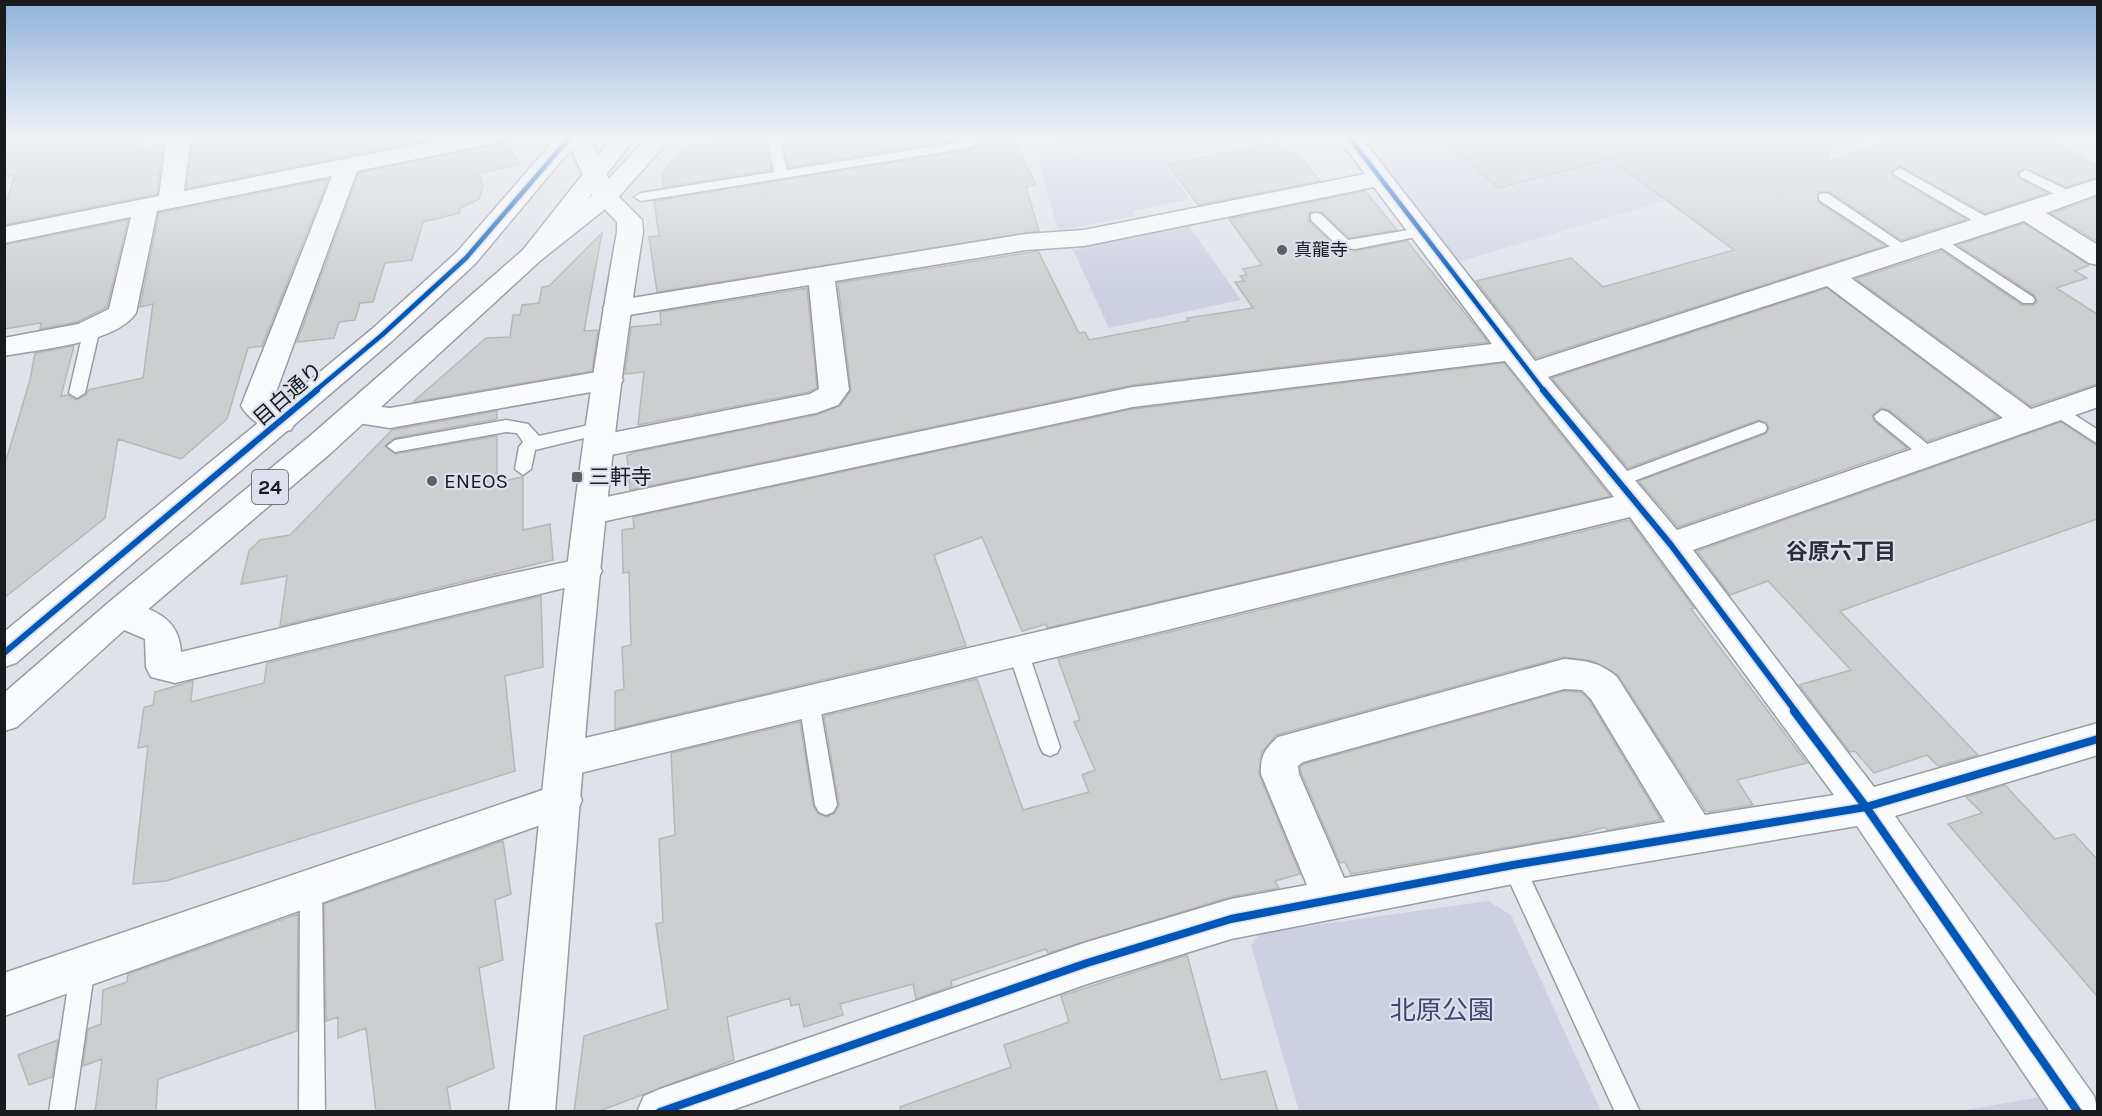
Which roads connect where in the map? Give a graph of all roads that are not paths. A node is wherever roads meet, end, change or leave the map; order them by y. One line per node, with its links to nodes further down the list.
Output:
1 (163, 188): 15 (main road)
2 (242, 188): 15 (main road)
3 (339, 188): 38 (main road)
4 (526, 188): 38 (main road, 目白通り / 24)
5 (599, 188): 27 (main road); 35 (main road, 24)
6 (692, 188): 13 (lane)
7 (1331, 188): 25 (main road)
8 (1388, 188): 19 (main road)
9 (1927, 188): 18 (lane)
10 (2054, 188): 12 (lane)
11 (2091, 188): 12 (main road)
12 (2069, 196): 16 (main road)
13 (640, 197)
14 (1824, 197): 22 (lane)
15 (158, 205): 20 (main road); 28 (main road)
16 (2027, 212): 18 (main road); 23 (main road)
17 (1316, 217): 19 (lane)
18 (1987, 223): 21 (main road)
19 (1421, 232): 30 (main road)
20 (4, 235)
21 (1938, 239): 22 (main road); 26 (lane)
22 (1905, 250): 24 (main road)
23 (2097, 257)
24 (1830, 275): 30 (main road); 37 (main road)
25 (822, 277): 27 (main road); 40 (main road)
26 (2028, 300)
27 (618, 308): 31 (main road)
28 (92, 328): 29 (main road); 32 (lane)
29 (4, 347)
30 (1521, 362): 46 (main road); 47 (main road)
31 (609, 380): 35 (main road); 40 (main road)
32 (77, 393)
33 (2097, 396): 34 (main road)
34 (2058, 410): 37 (main road); 41 (lane)
35 (355, 414): 50 (main road, 24)
36 (1882, 416): 44 (lane)
37 (2027, 421): 44 (main road)
38 (280, 423): 52 (main road, 目白通り / 24)
39 (1759, 428): 46 (lane)
40 (602, 437): 42 (lane); 47 (main road)
41 (2097, 438)
42 (538, 442): 43 (lane); 45 (lane)
43 (395, 446)
44 (1930, 455): 48 (main road)
45 (524, 469)
46 (1627, 493): 48 (main road); 51 (main road)
47 (592, 512): 49 (main road)
48 (1671, 545): 60 (main road)
49 (585, 571): 50 (main road); 57 (main road)
50 (120, 613): 54 (main road, 24)
51 (1018, 651): 53 (main road); 56 (lane)
52 (4, 653)
53 (809, 701): 57 (main road); 59 (lane)
54 (4, 716)
55 (2097, 739): 60 (main road)
56 (1050, 747)
57 (568, 759): 58 (main road)
58 (563, 800): 63 (main road); 69 (main road)
59 (826, 805)
60 (1866, 807): 61 (main road); 72 (main road)
61 (1695, 835): 62 (main road); 64 (main road)
62 (1513, 865): 64 (main road); 71 (lane)
63 (311, 888): 65 (main road); 68 (lane)
64 (1333, 898): 70 (main road)
65 (82, 968): 66 (main road); 67 (lane)
66 (4, 995)
67 (61, 1112)
68 (312, 1112)
69 (532, 1112)
70 (660, 1112)
71 (1628, 1112)
72 (2078, 1112)

